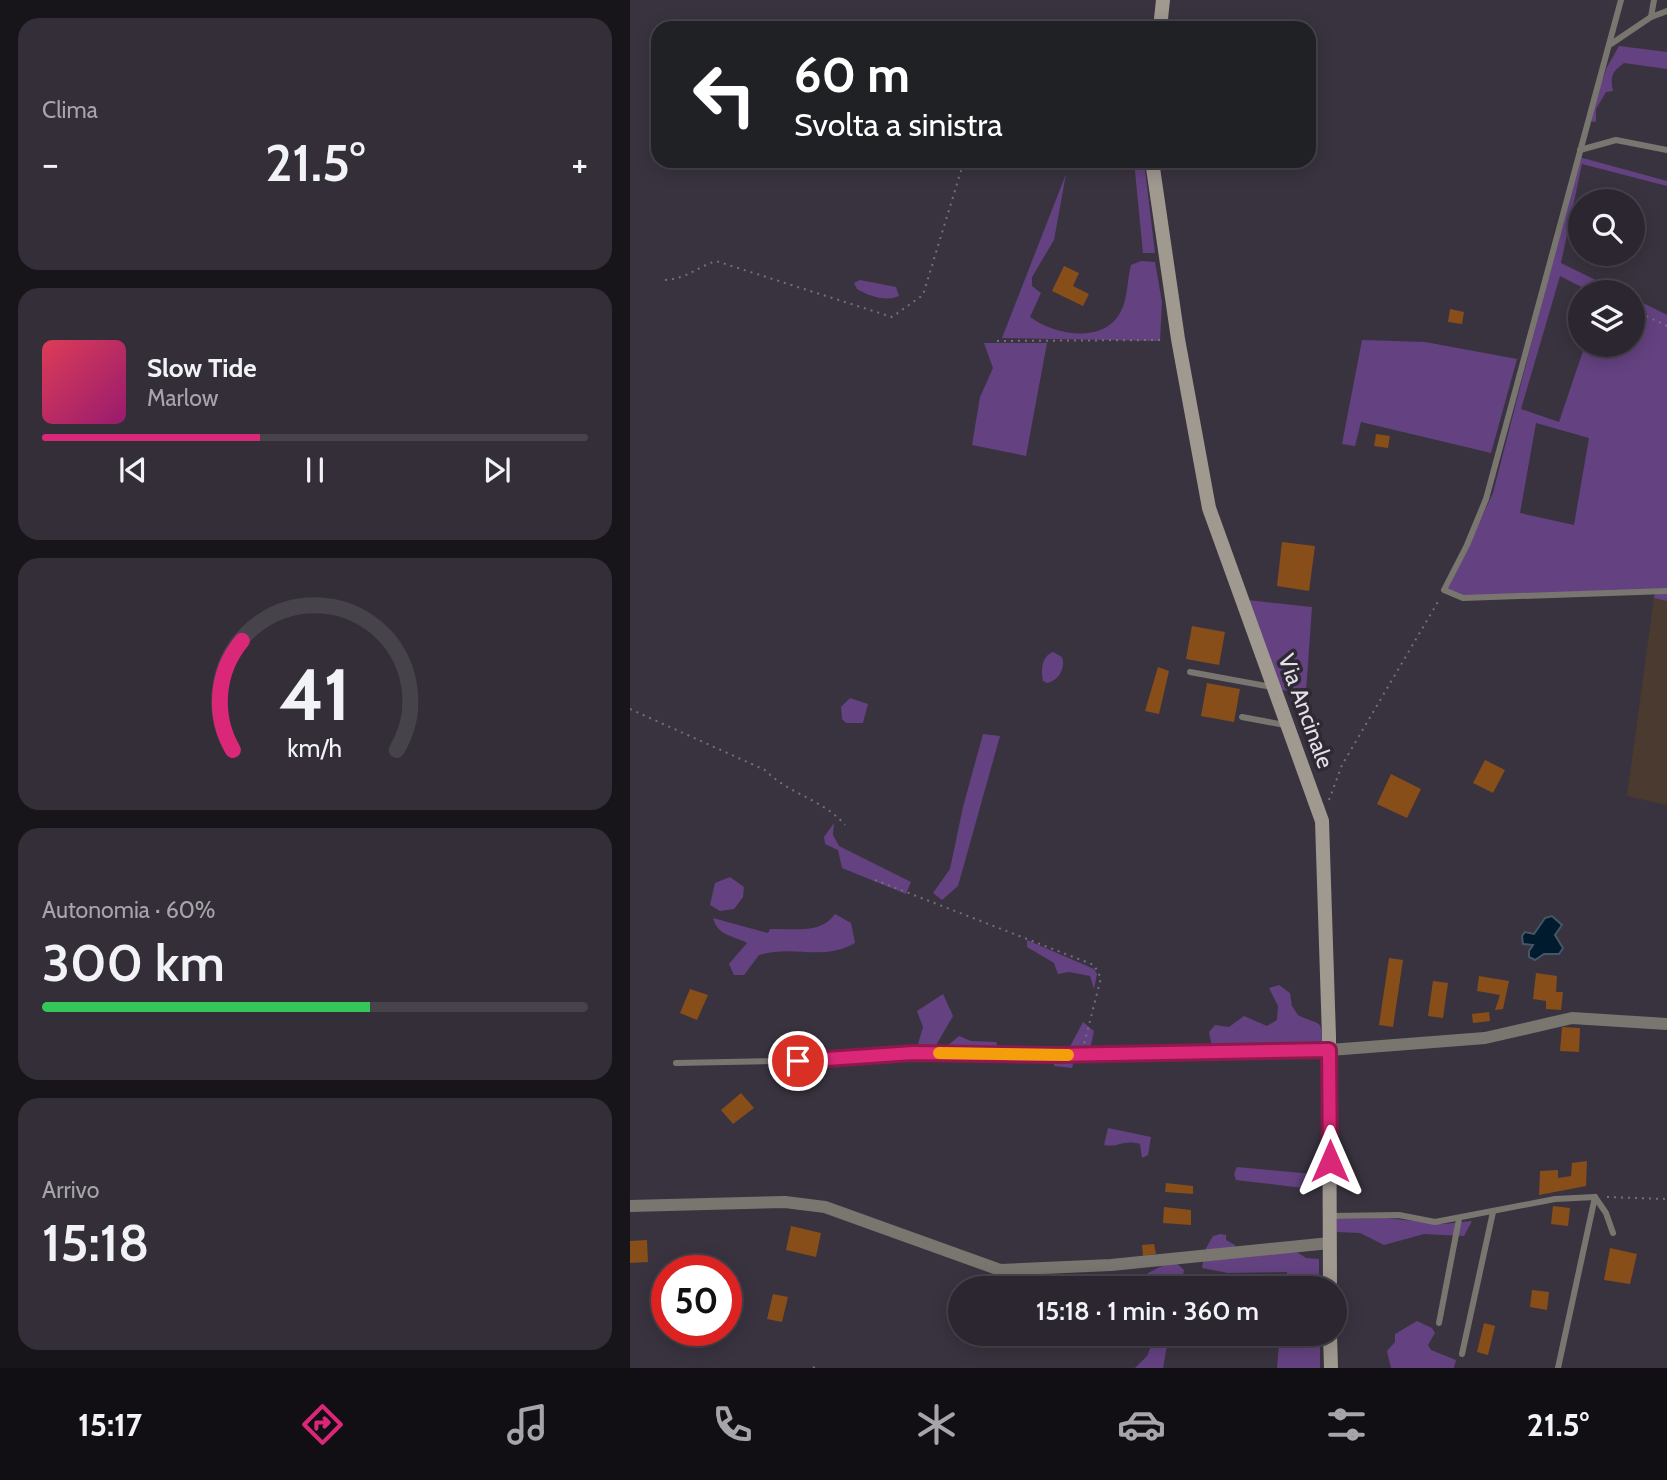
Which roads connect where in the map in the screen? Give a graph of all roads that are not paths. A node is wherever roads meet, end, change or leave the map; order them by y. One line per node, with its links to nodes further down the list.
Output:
1 (1163, 0): 6 (main road)
2 (1621, 0): 7 (lane)
3 (1654, 0): 5 (lane)
4 (1667, 11): 5 (lane)
5 (1651, 17): 7 (lane)
6 (1161, 21)
7 (1611, 44): 8 (lane)
8 (1580, 150): 9 (lane); 11 (lane)
9 (1667, 150)
10 (1152, 168): 13 (main road, Via Ancinale)
11 (1667, 592)
12 (1191, 671): 13 (lane)
13 (1273, 687): 15 (main road, Via Ancinale)
14 (1242, 717): 15 (lane)
15 (1287, 725): 17 (main road, Via Ancinale)
16 (1667, 1024): 17 (street)
17 (1329, 1050): 18 (lane); 22 (main road, Via Ancinale)
18 (676, 1063)
19 (1595, 1197): 21 (lane); 24 (lane); 31 (lane)
20 (630, 1206): 25 (street)
21 (1493, 1213): 23 (lane); 29 (lane)
22 (1330, 1216): 23 (lane); 25 (main road, Via Ancinale)
23 (1459, 1219): 27 (lane)
24 (1613, 1233)
25 (1330, 1243): 26 (main road, Via Ancinale)
26 (1330, 1276)
27 (1439, 1323)
28 (1330, 1346): 30 (main road)
29 (1462, 1354)
30 (1331, 1368)
31 (1558, 1368)

